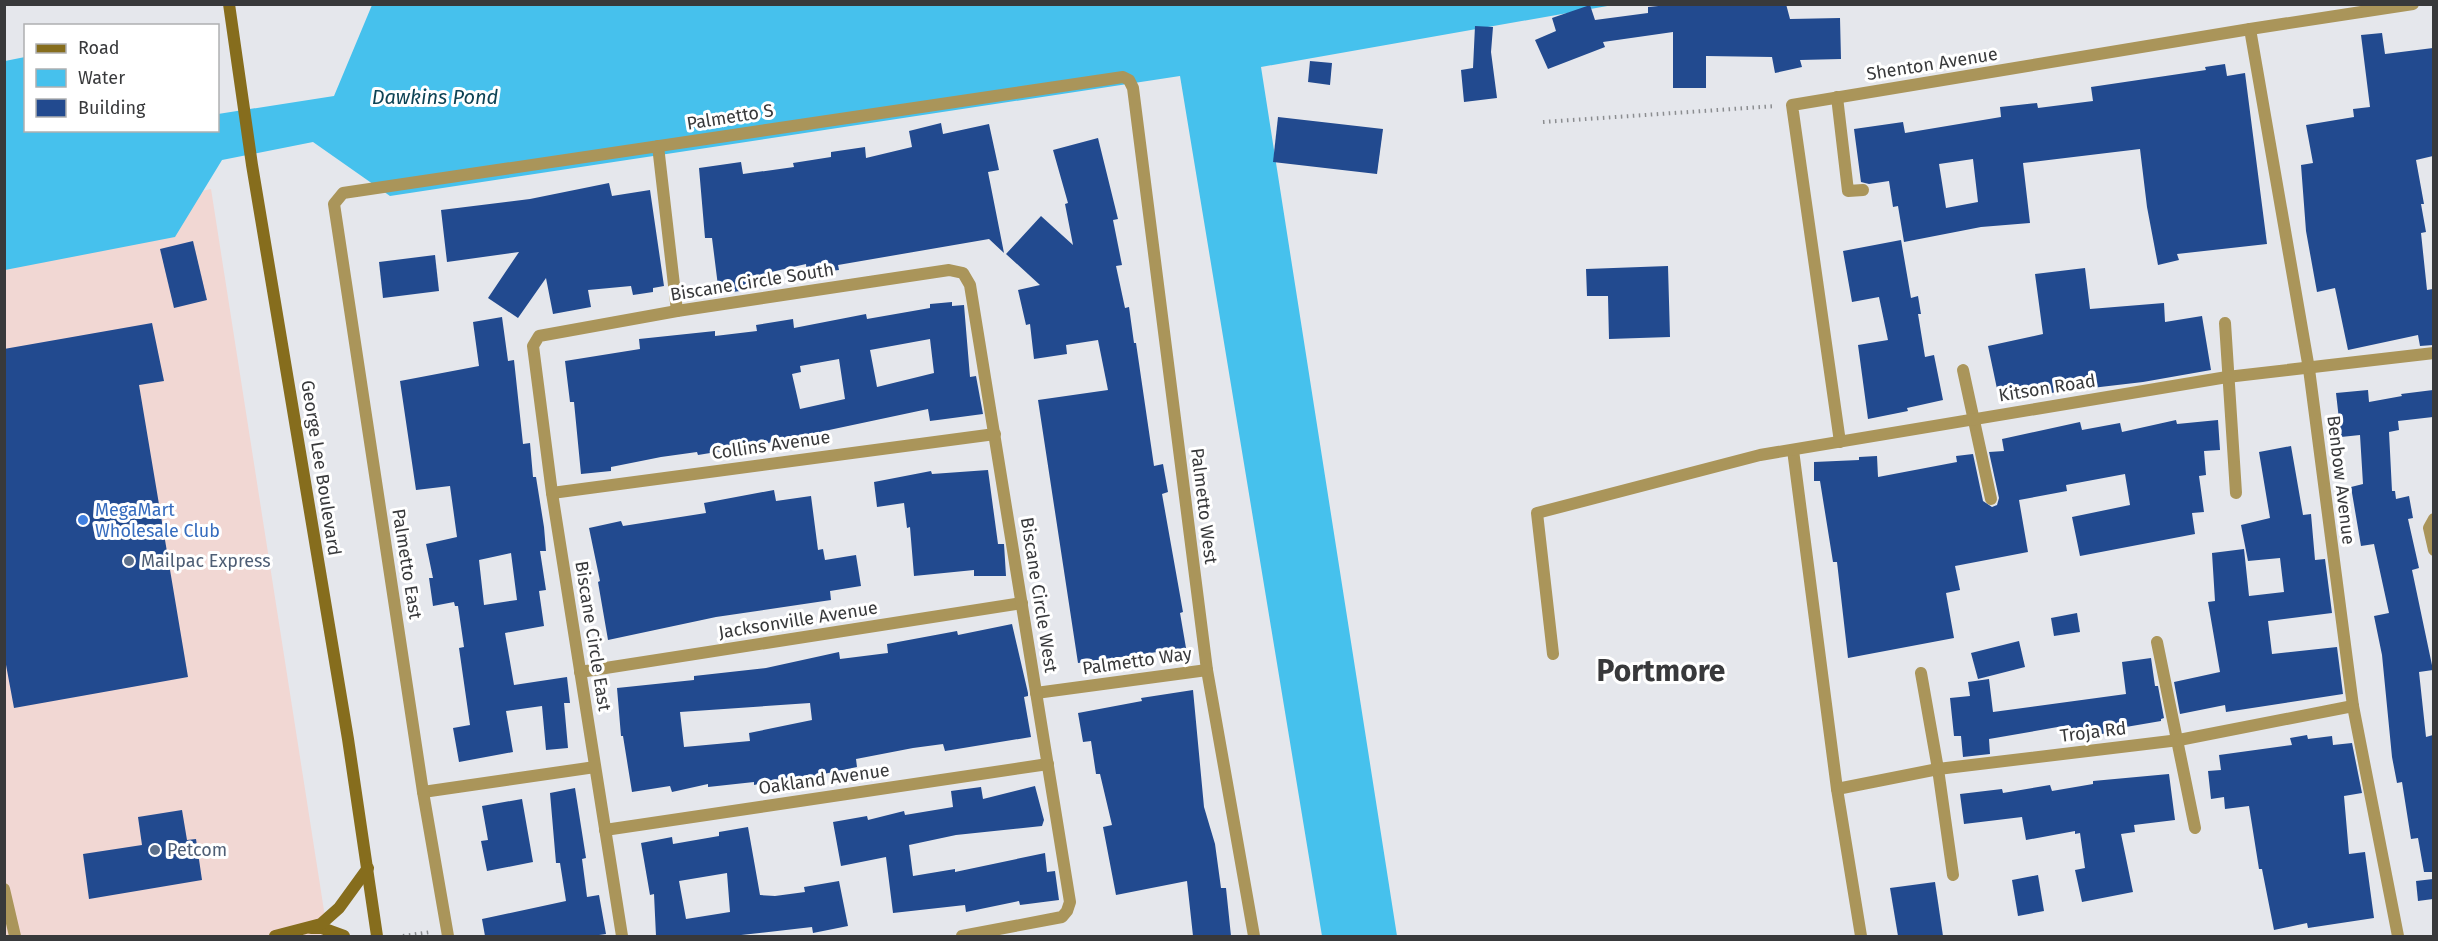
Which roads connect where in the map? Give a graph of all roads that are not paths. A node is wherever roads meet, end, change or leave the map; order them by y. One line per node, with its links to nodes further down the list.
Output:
1 (229, 4): 42 (main road, George Lee Boulevard)
2 (2413, 4): 3 (street, Shenton Avenue)
3 (2250, 28): 5 (street, Shenton Avenue); 14 (street, Benbow Avenue)
4 (1129, 80): 6 (street, Palmetto S); 29 (street, Palmetto West)
5 (1837, 98): 7 (street); 19 (street, Shenton Avenue)
6 (658, 146): 8 (street, Palmetto S); 10 (street)
7 (1863, 190)
8 (337, 198): 39 (street, Palmetto East)
9 (970, 285): 10 (street, Biscane Circle South); 18 (street, Biscane Circle West)
10 (677, 311): 12 (street, Biscane Circle South)
11 (2225, 323): 16 (street)
12 (535, 340): 21 (street, Biscane Circle East)
13 (2433, 353): 14 (street, Kitson Road)
14 (2309, 369): 16 (street, Kitson Road); 33 (street, Benbow Avenue)
15 (1963, 370): 17 (street)
16 (2227, 377): 17 (street, Kitson Road); 22 (street)
17 (1972, 418): 19 (street, Kitson Road); 23 (street)
18 (995, 434): 21 (street, Collins Avenue); 26 (street, Biscane Circle West)
19 (1840, 442): 20 (street, Kitson Road)
20 (1793, 450): 28 (street, Kitson Road); 38 (street)
21 (552, 493): 30 (street, Biscane Circle East)
22 (2236, 493)
23 (1991, 499)
24 (2433, 519): 25 (street)
25 (2433, 550)
26 (1022, 603): 30 (street, Jacksonville Avenue); 32 (street, Biscane Circle West)
27 (2157, 642): 34 (street)
28 (1553, 654)
29 (1207, 669): 32 (street, Palmetto Way); 53 (street, Palmetto West)
30 (580, 672): 36 (street, Biscane Circle East)
31 (1921, 673): 37 (street)
32 (1036, 693): 35 (street, Biscane Circle West)
33 (2352, 706): 34 (street, Troja Rd); 55 (street, Benbow Avenue)
34 (2179, 740): 37 (street, Troja Rd); 40 (street)
35 (1048, 764): 41 (street, Oakland Avenue); 52 (street, Biscane Circle West)
36 (595, 767): 39 (street); 41 (street, Biscane Circle East)
37 (1938, 769): 38 (street, Troja Rd); 43 (street)
38 (1837, 789): 54 (street)
39 (423, 792): 46 (street, Palmetto East)
40 (2195, 828)
41 (605, 830): 51 (street, Biscane Circle East)
42 (368, 868): 45 (main road); 50 (main road, George Lee Boulevard)
43 (1953, 875)
44 (4, 889): 47 (street)
45 (310, 928): 48 (main road); 49 (main road)
46 (448, 933)
47 (15, 936)
48 (275, 936)
49 (344, 936)
50 (377, 936)
51 (622, 936)
52 (962, 936)
53 (1254, 936)
54 (1861, 936)
55 (2398, 936)

